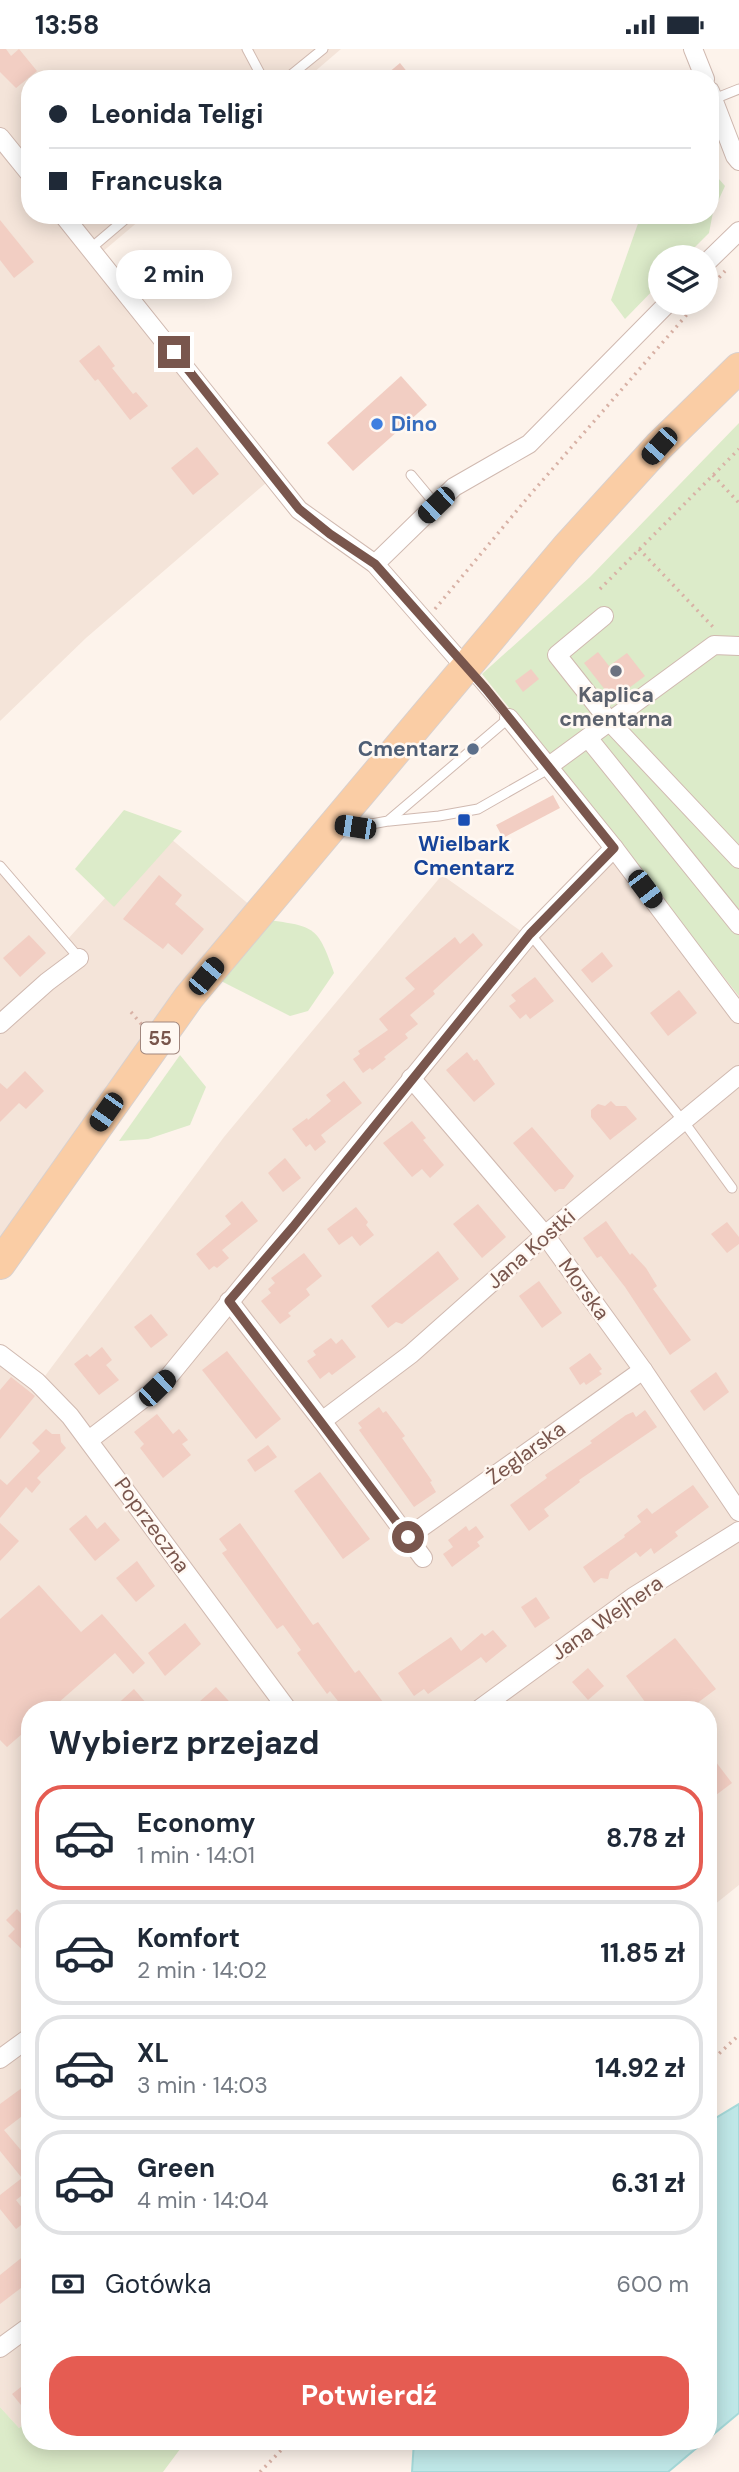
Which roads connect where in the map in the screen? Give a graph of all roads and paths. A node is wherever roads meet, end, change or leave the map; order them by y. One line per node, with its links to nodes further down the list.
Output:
1 (247, 49): 4 (lane)
2 (323, 49): 5 (lane)
3 (693, 49): 6 (street)
4 (258, 70)
5 (297, 70)
6 (701, 70)
7 (739, 89): 8 (lane)
8 (719, 93)
9 (719, 114): 11 (street)
10 (0, 137): 12 (street)
11 (739, 162)
12 (21, 163)
13 (70, 224): 16 (street)
14 (119, 224): 16 (lane)
15 (739, 231): 17 (street)
16 (90, 249): 29 (street)
17 (718, 251)
18 (731, 265): 19 (path)
19 (718, 279)
20 (656, 315): 27 (street)
21 (687, 315): 32 (path)
22 (739, 368): 34 (main road, 55)
23 (739, 449): 25 (path)
24 (411, 475): 27 (lane)
25 (713, 475): 26 (path); 28 (path)
26 (739, 503)
27 (436, 505): 29 (street)
28 (639, 549): 30 (path); 33 (path)
29 (375, 564): 32 (street)
30 (600, 589)
31 (604, 616): 36 (street)
32 (425, 621): 34 (street)
33 (731, 642): 36 (street)
34 (466, 667): 35 (lane); 40 (main road, 55)
35 (509, 718): 38 (street); 39 (lane)
36 (610, 722): 37 (street); 42 (street)
37 (588, 738): 38 (street); 44 (street)
38 (550, 767): 39 (lane); 41 (street)
39 (388, 821): 40 (lane)
40 (335, 824): 56 (main road, 55)
41 (614, 848): 45 (street); 48 (street)
42 (739, 859)
43 (0, 866): 46 (lane)
44 (739, 925)
45 (530, 934): 52 (street); 53 (lane)
46 (79, 958): 49 (street)
47 (131, 1012): 50 (path)
48 (739, 1014)
49 (0, 1024)
50 (145, 1027)
51 (739, 1075): 53 (street, Jana Kostki)
52 (411, 1078): 55 (street, Morska); 57 (street)
53 (684, 1122): 54 (lane); 55 (street, Jana Kostki)
54 (732, 1188)
55 (545, 1235): 59 (street, Morska); 60 (street, Jana Kostki)
56 (0, 1264)
57 (229, 1301): 60 (street); 61 (street)
58 (0, 1354): 61 (street, Poprzeczna)
59 (643, 1370): 62 (street, Morska); 64 (street, Żeglarska)
60 (322, 1421): 64 (street)
61 (89, 1440): 66 (street, Poprzeczna)
62 (739, 1512)
63 (739, 1531): 67 (street, Jana Wejhera)
64 (408, 1537): 65 (street)
65 (423, 1558)
66 (281, 1701)
67 (490, 1701)
68 (739, 2035): 70 (path)
69 (21, 2044): 71 (street)
70 (717, 2056)
71 (0, 2059)
72 (21, 2333): 73 (street)
73 (0, 2348)
74 (281, 2450): 75 (path)
75 (260, 2472)

